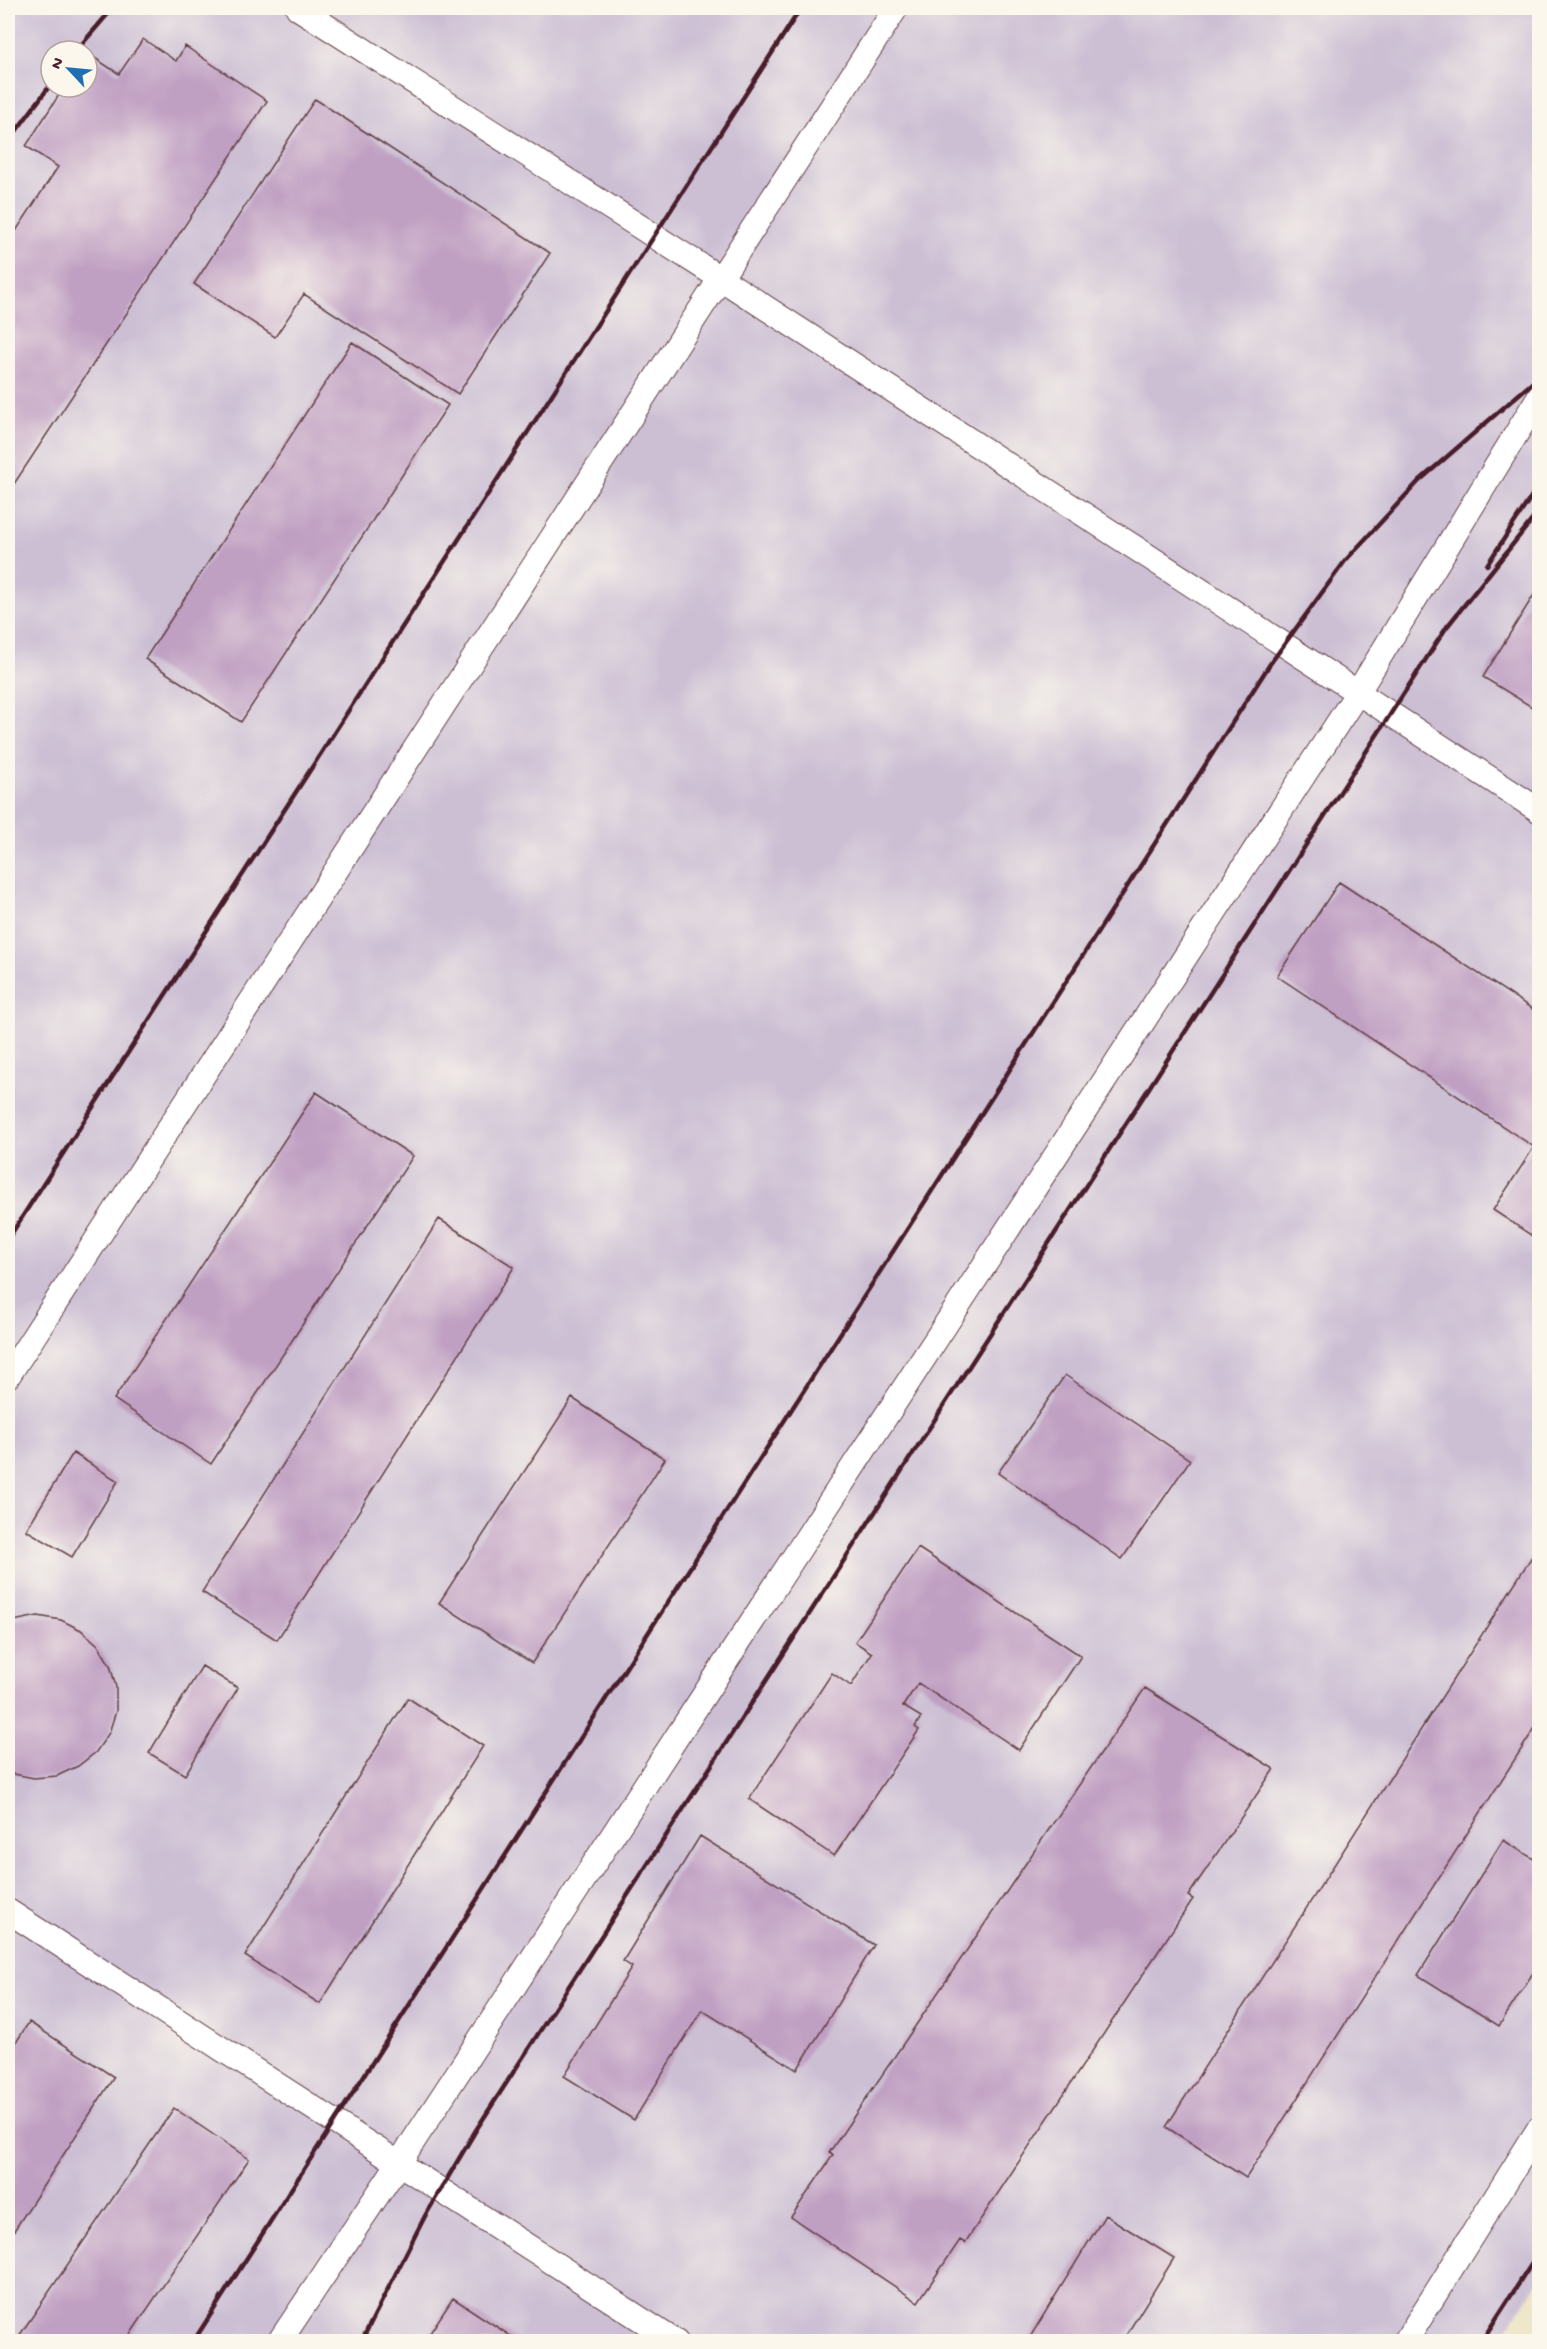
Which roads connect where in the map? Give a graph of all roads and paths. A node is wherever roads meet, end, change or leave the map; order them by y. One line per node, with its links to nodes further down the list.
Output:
1 (298, 8): 3 (lane)
2 (896, 8): 3 (lane)
3 (720, 278): 5 (lane); 7 (lane)
4 (1539, 395): 5 (lane)
5 (1358, 692): 6 (lane); 10 (lane)
6 (1539, 811)
7 (8, 1376)
8 (8, 1911): 10 (lane)
9 (1539, 2127): 13 (lane)
10 (399, 2163): 11 (lane); 12 (lane)
11 (279, 2342)
12 (676, 2342)
13 (1405, 2342)

